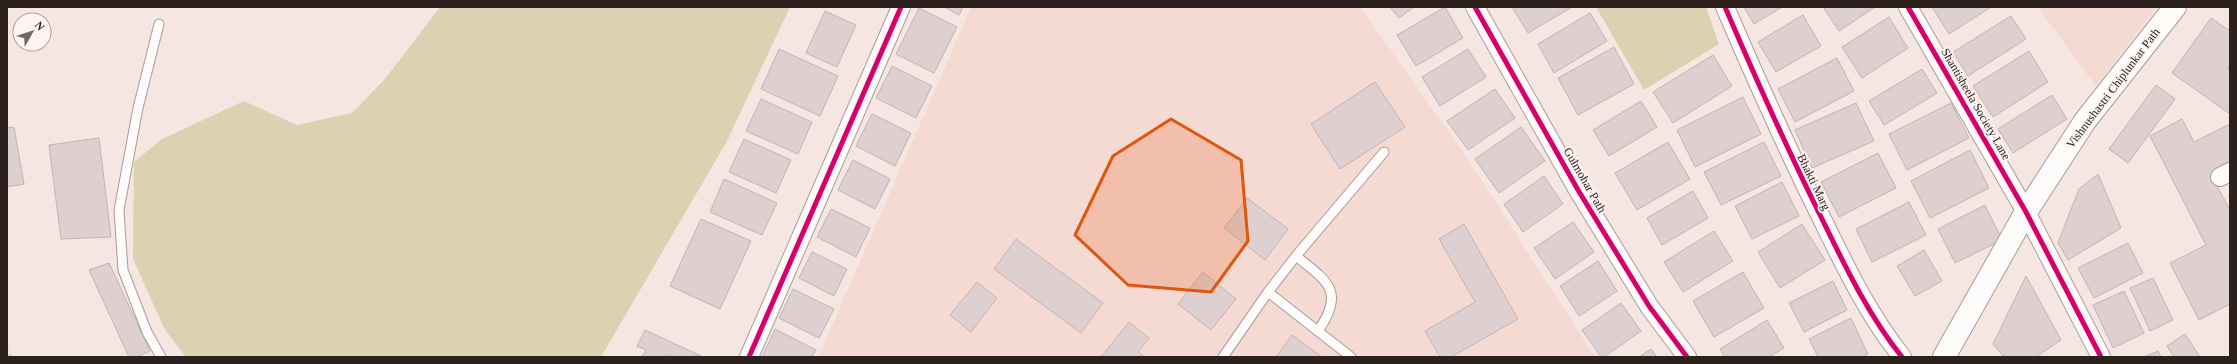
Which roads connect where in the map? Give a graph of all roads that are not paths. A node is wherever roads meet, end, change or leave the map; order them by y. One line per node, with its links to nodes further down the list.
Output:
1 (901, 7): 13 (street)
2 (1475, 7): 16 (street, Gulmohar Path)
3 (1725, 7): 17 (street, Bhakti Marg)
4 (1908, 7): 8 (street, Shantisheela Society Lane)
5 (2175, 7): 8 (main road, Vishnushastri Chiplunkar Path)
6 (159, 24): 12 (lane)
7 (1384, 152): 9 (lane)
8 (2026, 212): 18 (main road, Vishnushastri Chiplunkar Path); 19 (street, Shantisheela Society Lane)
9 (1296, 256): 10 (lane); 11 (lane)
10 (1268, 292): 11 (lane); 14 (lane)
11 (1318, 331): 15 (lane)
12 (160, 357)
13 (749, 357)
14 (1223, 357)
15 (1351, 357)
16 (1687, 357)
17 (1902, 357)
18 (1944, 357)
19 (2101, 357)

